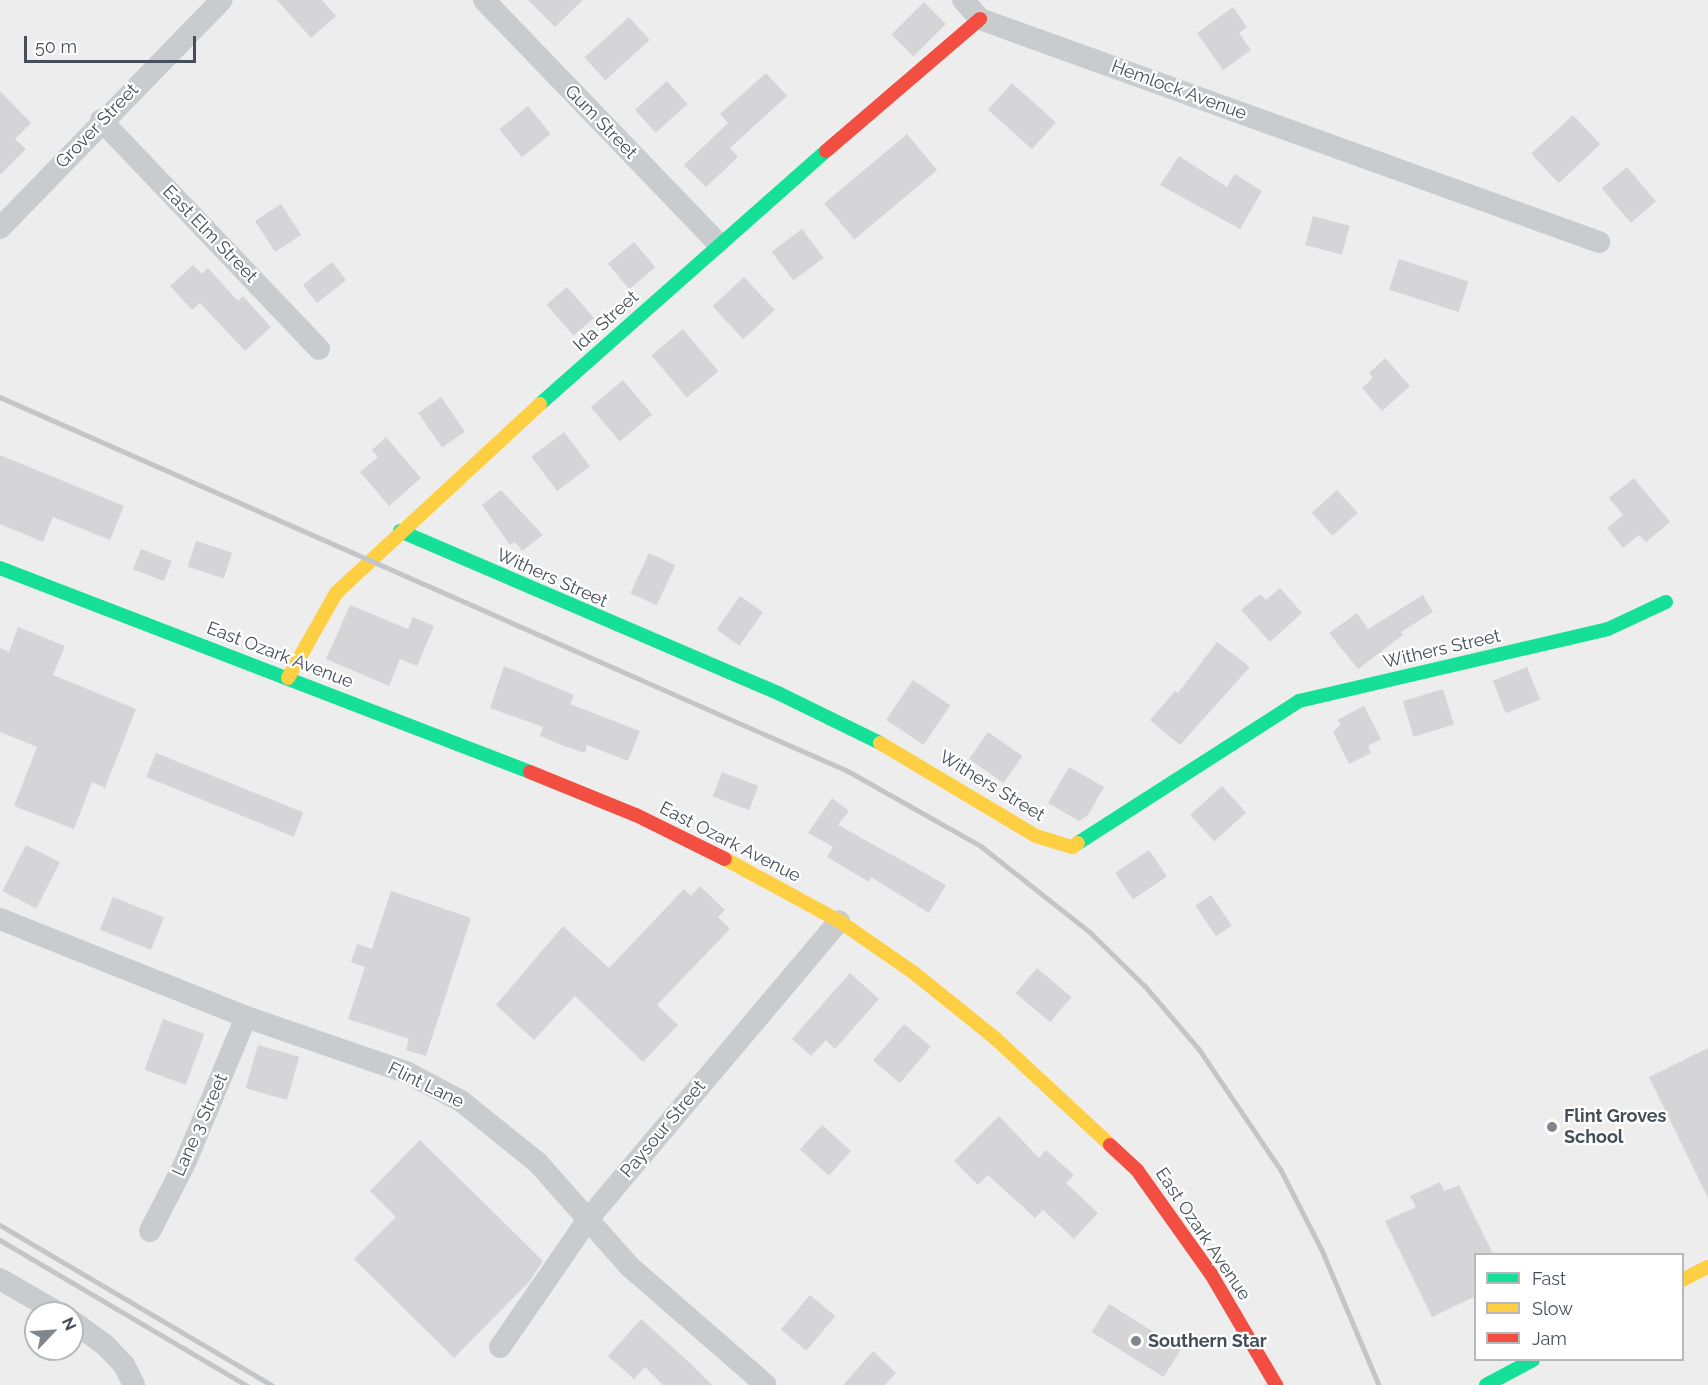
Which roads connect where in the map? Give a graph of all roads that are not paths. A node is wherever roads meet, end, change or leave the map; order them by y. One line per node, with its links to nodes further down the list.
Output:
1 (222, 0): 5 (street, Grover Street)
2 (484, 0): 8 (street, Gum Street)
3 (963, 0): 4 (street, Hemlock Avenue)
4 (980, 19): 7 (street, Hemlock Avenue); 8 (street, Ida Street)
5 (101, 120): 6 (street, Grover Street); 9 (street, East Elm Street)
6 (0, 228)
7 (1599, 242)
8 (718, 243): 10 (street, Ida Street)
9 (319, 349)
10 (400, 531): 12 (street, Withers Street); 13 (street, Ida Street)
11 (0, 568): 13 (street, East Ozark Avenue)
12 (1666, 602)
13 (288, 678): 15 (street, East Ozark Avenue)
14 (0, 919): 16 (street, Flint Lane)
15 (839, 921): 17 (street, Paysour Street); 28 (street, East Ozark Avenue)
16 (246, 1017): 17 (street, Flint Lane); 18 (street, Lane 3 Street)
17 (589, 1218): 24 (street, Paysour Street); 27 (street, Flint Lane)
18 (150, 1231)
19 (1708, 1267): 21 (street)
20 (0, 1279): 22 (street)
21 (1684, 1279)
22 (38, 1301)
23 (84, 1330): 26 (street)
24 (500, 1347)
25 (1529, 1361): 29 (street)
26 (134, 1385)
27 (766, 1385)
28 (1276, 1385)
29 (1486, 1385)

